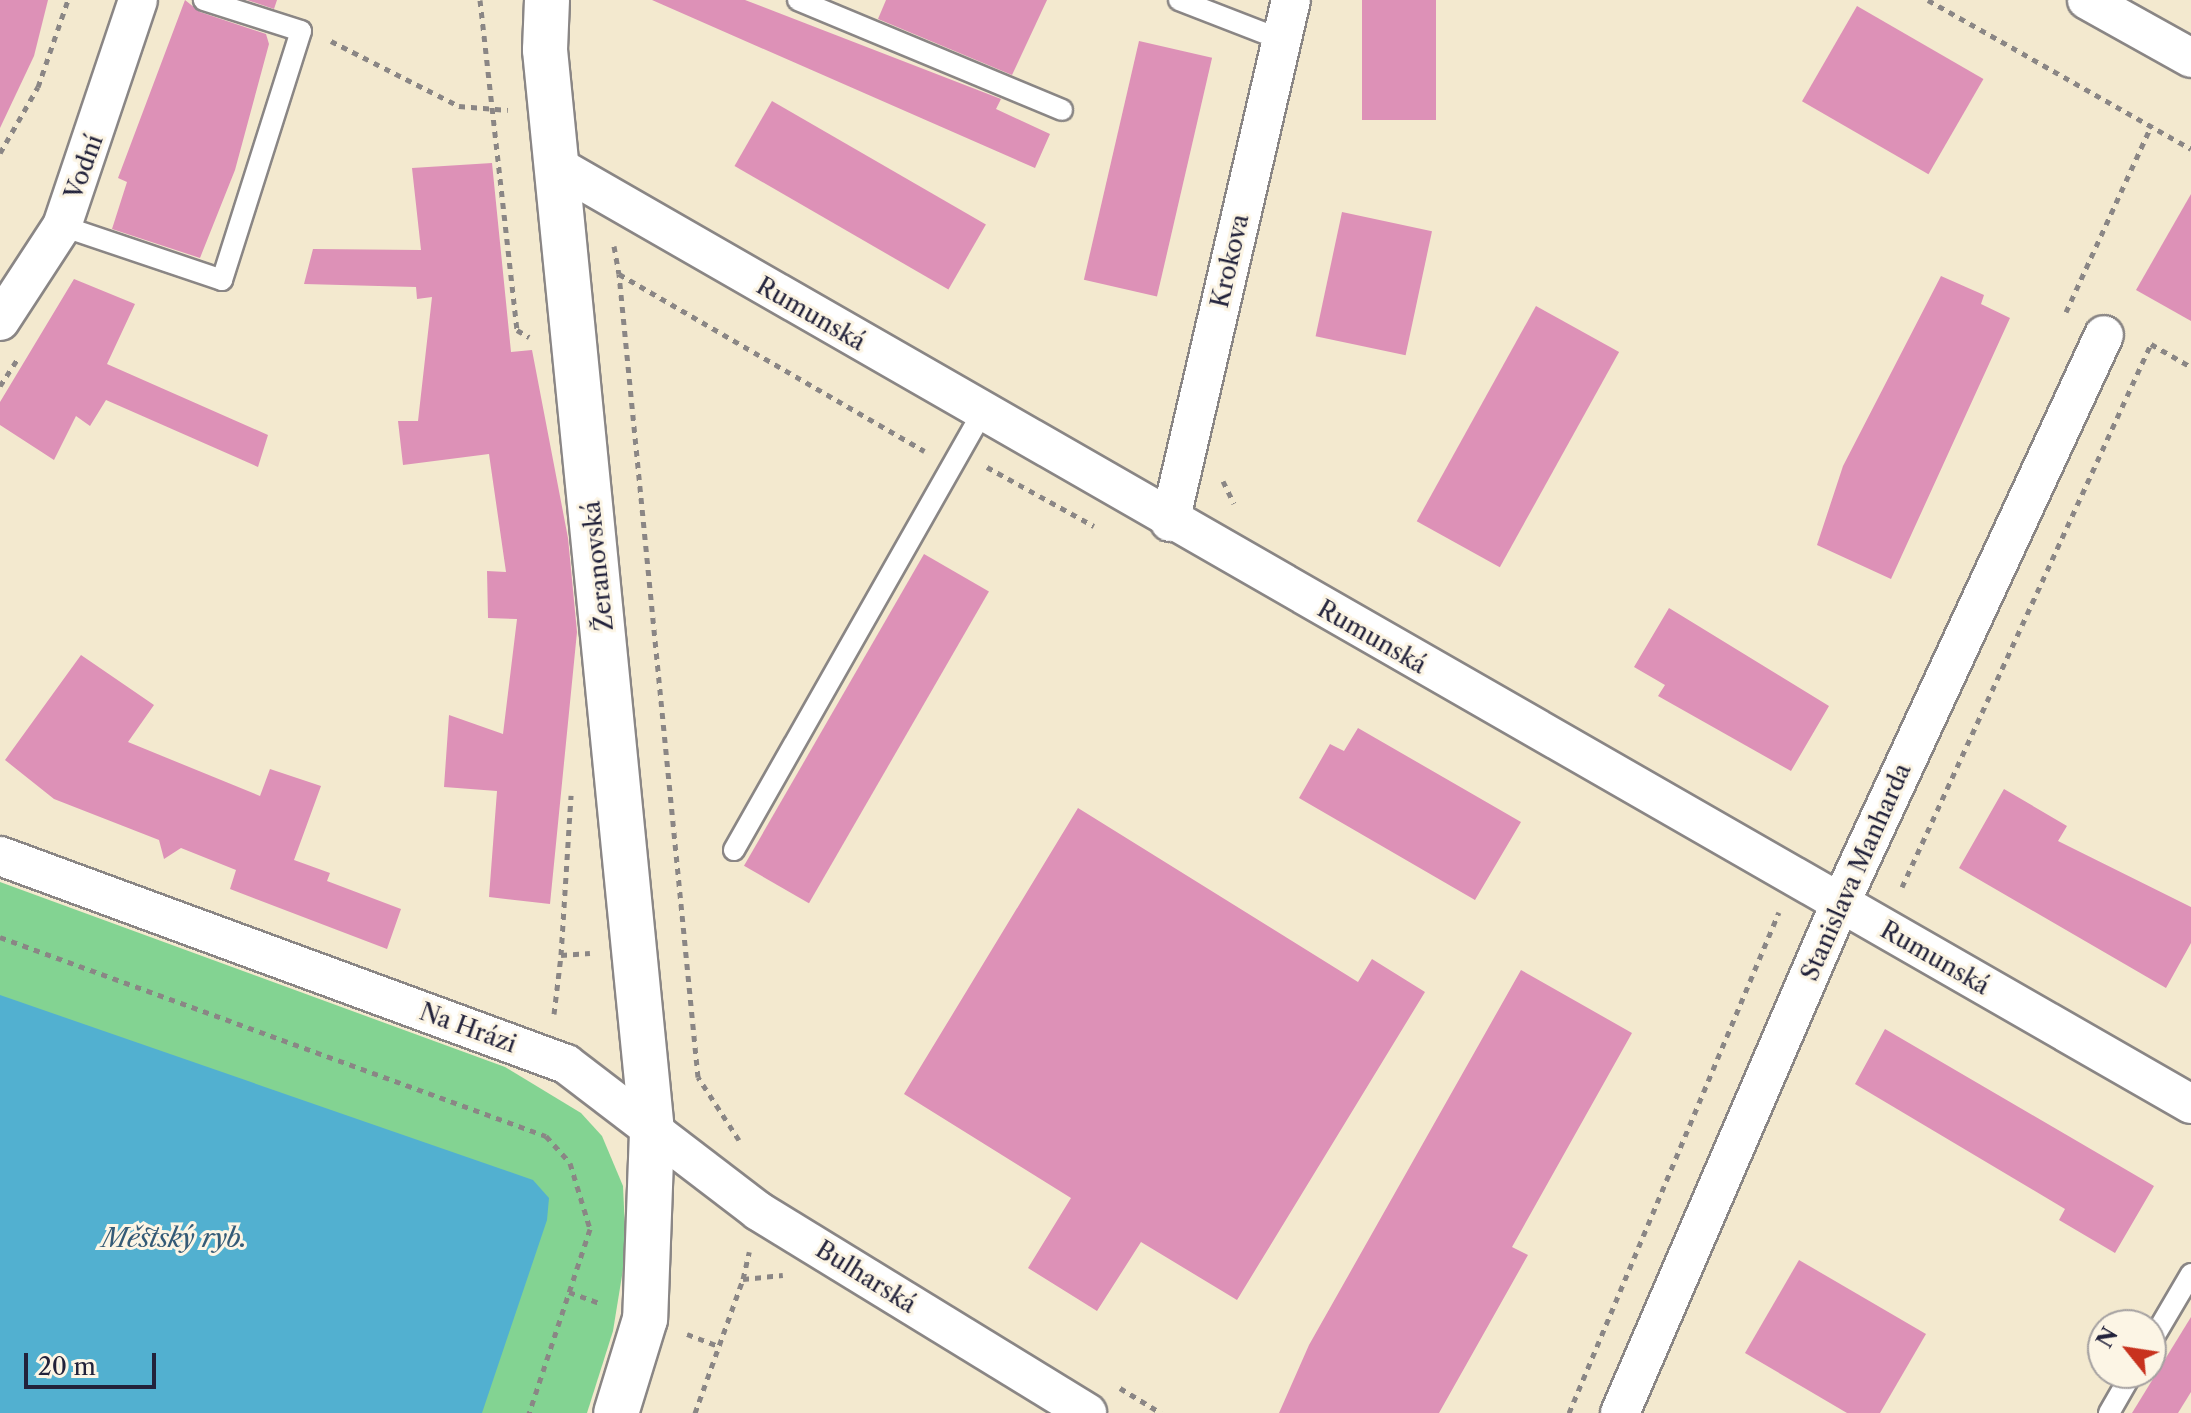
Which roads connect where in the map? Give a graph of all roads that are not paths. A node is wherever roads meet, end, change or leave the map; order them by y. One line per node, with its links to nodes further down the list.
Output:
1 (138, 0): 12 (street, Vodní)
2 (204, 0): 12 (lane)
3 (547, 0): 11 (street, Žeranovská)
4 (798, 0): 10 (lane)
5 (1179, 0): 8 (lane)
6 (1291, 0): 8 (street, Krokova)
7 (2087, 0): 9 (street)
8 (1282, 40): 16 (street, Krokova)
9 (2191, 58)
10 (1062, 110)
11 (557, 166): 15 (street, Rumunská); 21 (street, Žeranovská)
12 (62, 226): 13 (street, Vodní)
13 (0, 321)
14 (2104, 335): 19 (street, Stanislava Manharda)
15 (982, 413): 16 (street, Rumunská); 17 (lane)
16 (1170, 522): 19 (street, Rumunská)
17 (734, 850)
18 (0, 856): 21 (street, Na Hrázi)
19 (1840, 904): 20 (street, Rumunská); 27 (street, Stanislava Manharda)
20 (2191, 1104)
21 (652, 1132): 25 (street); 26 (street, Bulharská)
22 (2191, 1274): 23 (lane)
23 (2167, 1315)
24 (2123, 1389): 28 (lane)
25 (616, 1413)
26 (1087, 1413)
27 (1620, 1413)
28 (2109, 1413)

